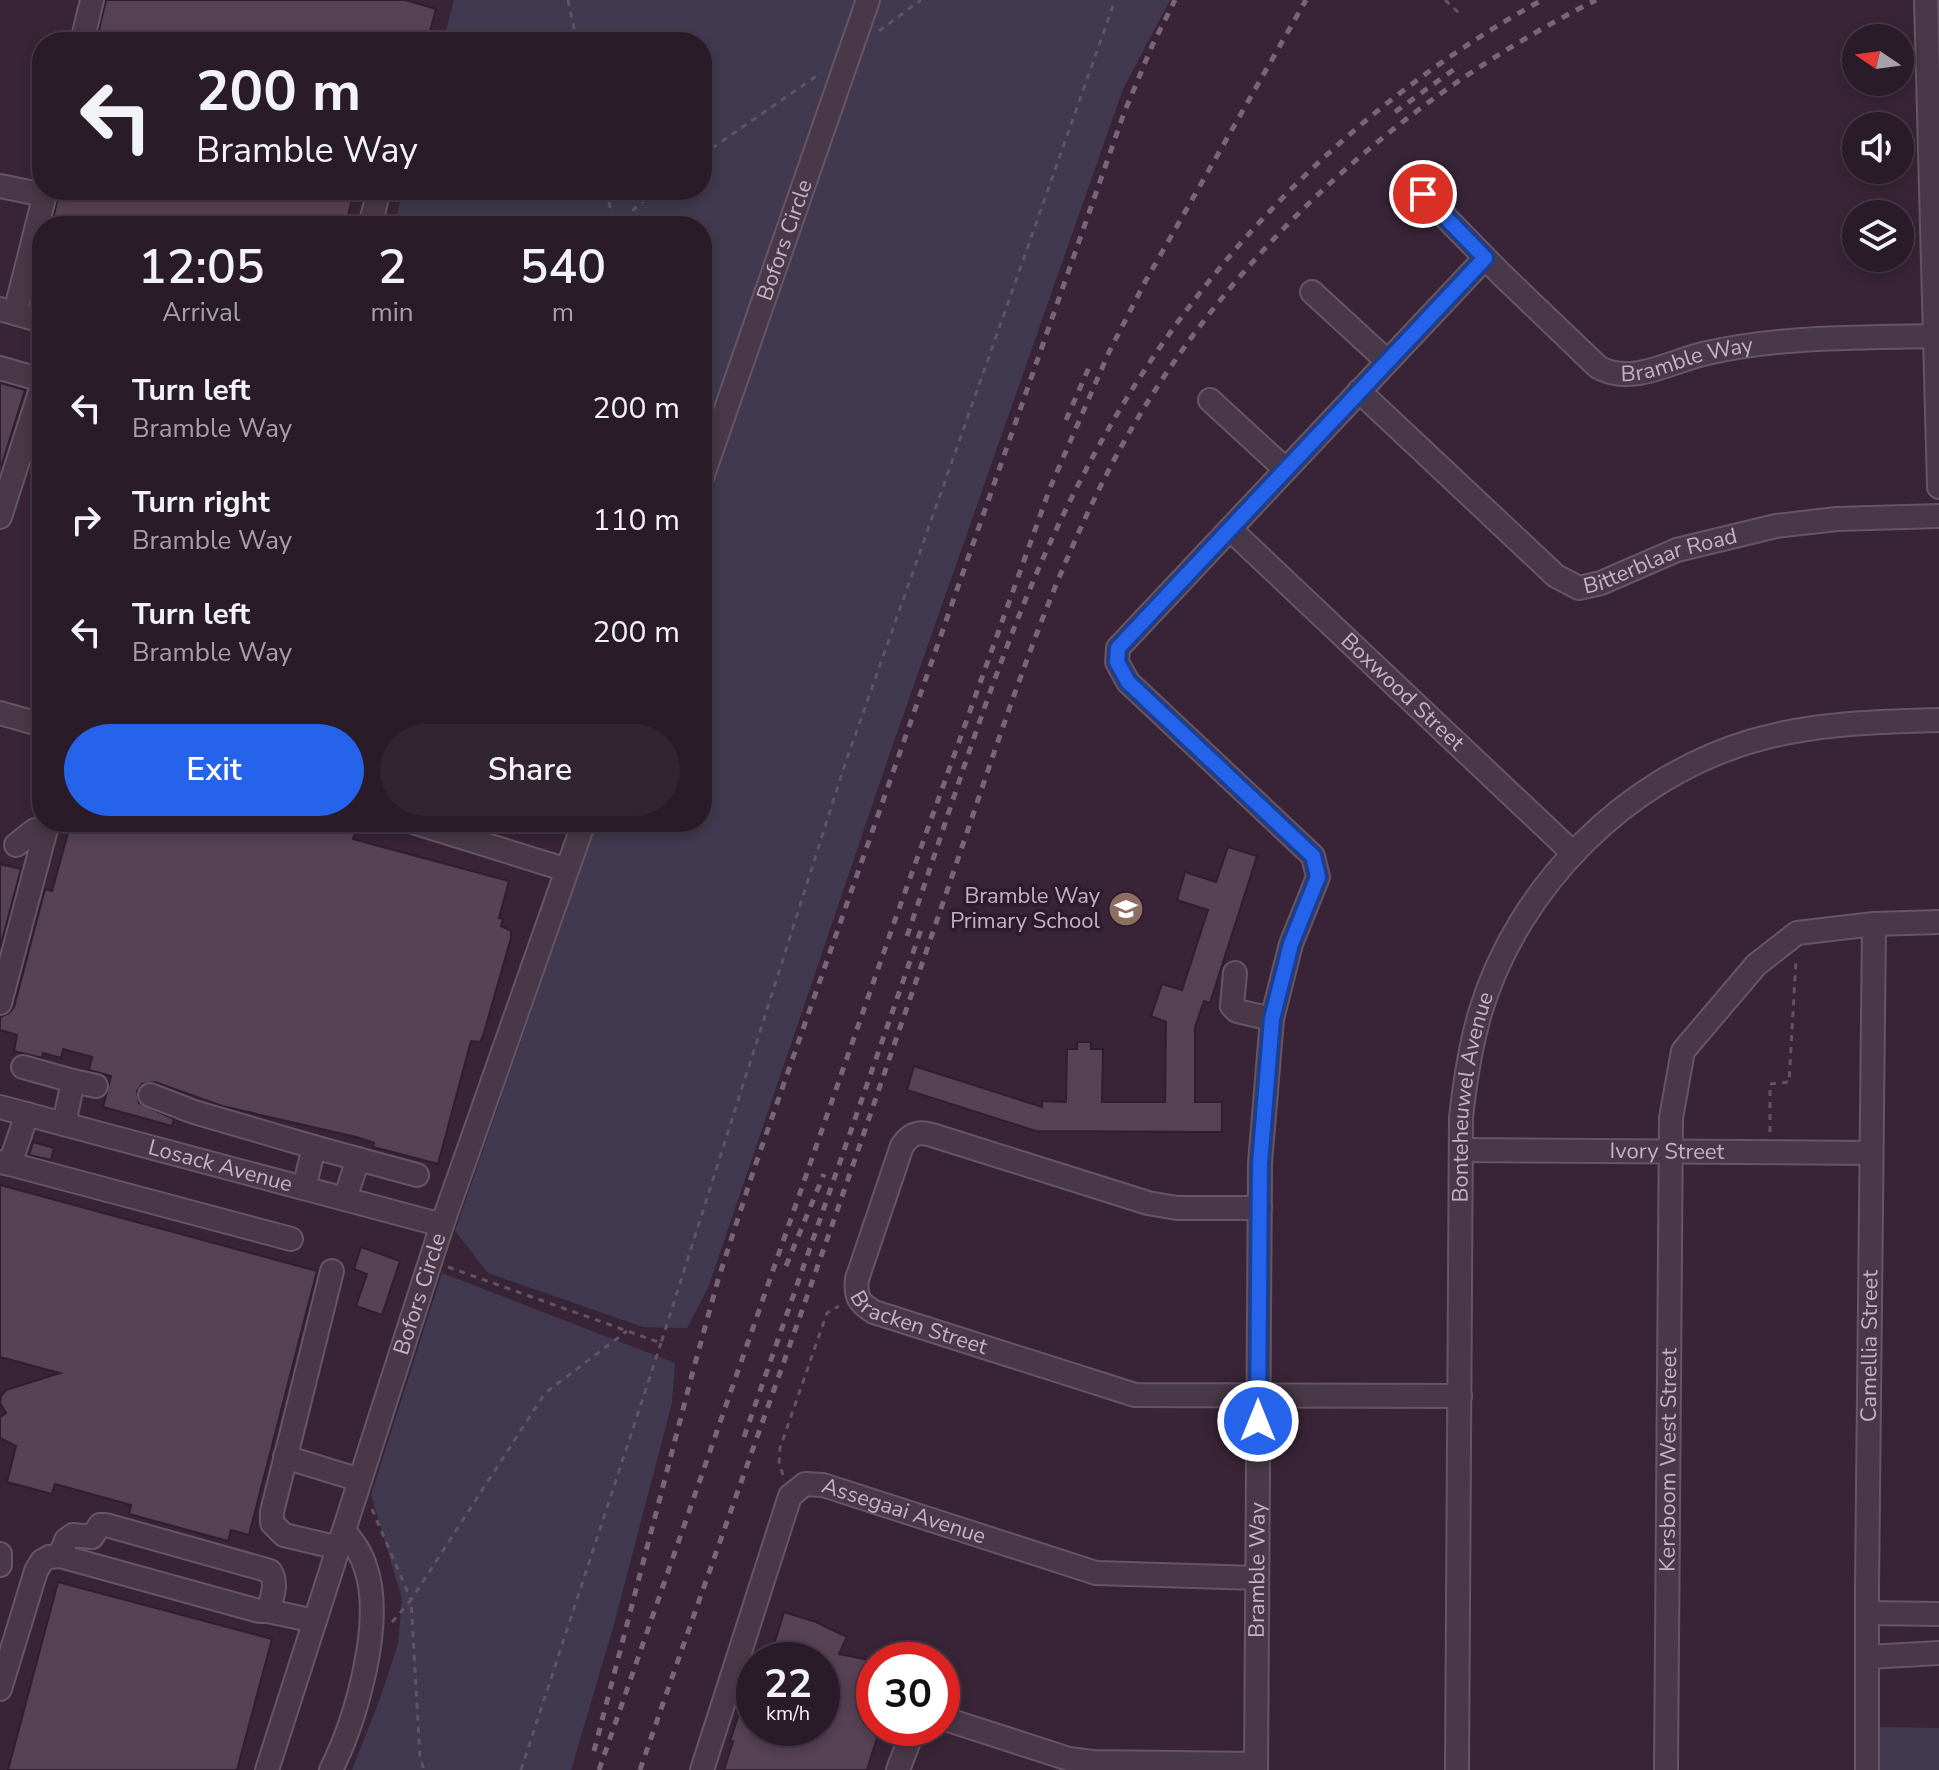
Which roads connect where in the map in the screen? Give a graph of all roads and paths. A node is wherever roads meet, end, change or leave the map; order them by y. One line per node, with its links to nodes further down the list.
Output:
1 (92, 0): 9 (street)
2 (568, 0): 10 (path)
3 (868, 0): 11 (street, Bofors Circle)
4 (921, 0): 11 (path)
5 (1115, 0): 76 (path)
6 (1445, 0): 8 (path)
7 (1926, 0): 23 (street)
8 (1459, 13)
9 (84, 32)
10 (575, 32)
11 (850, 53): 12 (path); 30 (street, Bofors Circle)
12 (712, 148)
13 (0, 186): 14 (street)
14 (32, 190)
15 (1423, 194): 19 (street, Bramble Way)
16 (645, 200): 17 (path)
17 (626, 216)
18 (32, 234): 21 (street)
19 (1485, 258): 23 (street, Bramble Way); 24 (street, Bramble Way)
20 (1312, 292): 24 (street)
21 (8, 311): 22 (street)
22 (32, 318)
23 (1935, 336): 32 (street)
24 (1387, 361): 27 (street, Bramble Way)
25 (0, 368): 26 (street)
26 (32, 379)
27 (1359, 391): 31 (street, Bramble Way); 33 (street, Bitterblaar Road)
28 (1210, 400): 31 (street)
29 (32, 415): 34 (street)
30 (712, 449)
31 (1285, 469): 35 (street, Bramble Way)
32 (1939, 487)
33 (1939, 516)
34 (0, 517)
35 (1231, 530): 44 (street, Boxwood Street); 51 (street, Bramble Way)
36 (0, 713): 38 (street)
37 (1939, 720): 44 (street, Bonteheuwel Avenue)
38 (32, 722)
39 (32, 832): 43 (street)
40 (42, 832): 50 (street)
41 (445, 832): 45 (street)
42 (580, 832): 45 (street, Bofors Circle)
43 (16, 845)
44 (1573, 853): 60 (street, Bonteheuwel Avenue)
45 (567, 870): 70 (street, Bofors Circle)
46 (1939, 922): 47 (street)
47 (1874, 924): 48 (street); 63 (street, Camellia Street)
48 (1797, 933): 61 (street, Kersboom West Street); 62 (path)
49 (1235, 973): 51 (street)
50 (0, 1003)
51 (1272, 1019): 69 (street, Bramble Way)
52 (23, 1067): 53 (street)
53 (73, 1081): 54 (street); 58 (street)
54 (96, 1086)
55 (150, 1095): 59 (street)
56 (0, 1107): 57 (street, Losack Avenue)
57 (27, 1114): 58 (street, Losack Avenue); 65 (street)
58 (64, 1124): 67 (street, Losack Avenue)
59 (314, 1147): 64 (street); 67 (street)
60 (1461, 1150): 61 (street, Ivory Street); 78 (street, Bonteheuwel Avenue)
61 (1671, 1151): 62 (street, Ivory Street); 106 (street, Kersboom West Street)
62 (1769, 1151): 63 (street, Ivory Street)
63 (1871, 1153): 89 (street, Camellia Street)
64 (358, 1159): 66 (street); 68 (street)
65 (5, 1163): 71 (street)
66 (417, 1175)
67 (304, 1188): 68 (street, Losack Avenue)
68 (345, 1199): 70 (street, Losack Avenue)
69 (1260, 1208): 77 (street, Bramble Way); 77 (street, Bracken Street)
70 (442, 1225): 72 (street, Bofors Circle)
71 (291, 1239)
72 (430, 1261): 75 (path); 80 (street, Bofors Circle)
73 (332, 1271): 79 (street)
74 (844, 1303): 81 (path)
75 (627, 1331): 76 (path); 87 (path)
76 (661, 1343): 102 (path)
77 (1259, 1396): 78 (street, Bracken Street); 86 (street, Bramble Way)
78 (1460, 1396): 105 (street, Bonteheuwel Avenue)
79 (285, 1457): 80 (street); 82 (street)
80 (360, 1480): 82 (street, Bofors Circle); 87 (path)
81 (786, 1481)
82 (341, 1540): 91 (street, Bofors Circle); 92 (street)
83 (0, 1554): 85 (street)
84 (60, 1556): 88 (street); 88 (street); 95 (street)
85 (0, 1565)
86 (1257, 1578): 98 (street, Bramble Way); 103 (street, Assegaai Avenue)
87 (411, 1600): 92 (path); 101 (path)
88 (268, 1611): 91 (street)
89 (1867, 1613): 90 (street); 94 (street, Camellia Street)
90 (1939, 1614)
91 (315, 1621): 99 (street, Bofors Circle)
92 (369, 1649): 100 (street)
93 (1939, 1653): 94 (street)
94 (1867, 1657): 107 (street, Camellia Street)
95 (0, 1689)
96 (960, 1724): 98 (street)
97 (907, 1746): 104 (street)
98 (1256, 1767)
99 (267, 1770)
100 (331, 1770)
101 (424, 1770)
102 (521, 1770)
103 (702, 1770)
104 (898, 1770)
105 (1457, 1770)
106 (1666, 1770)
107 (1867, 1770)

